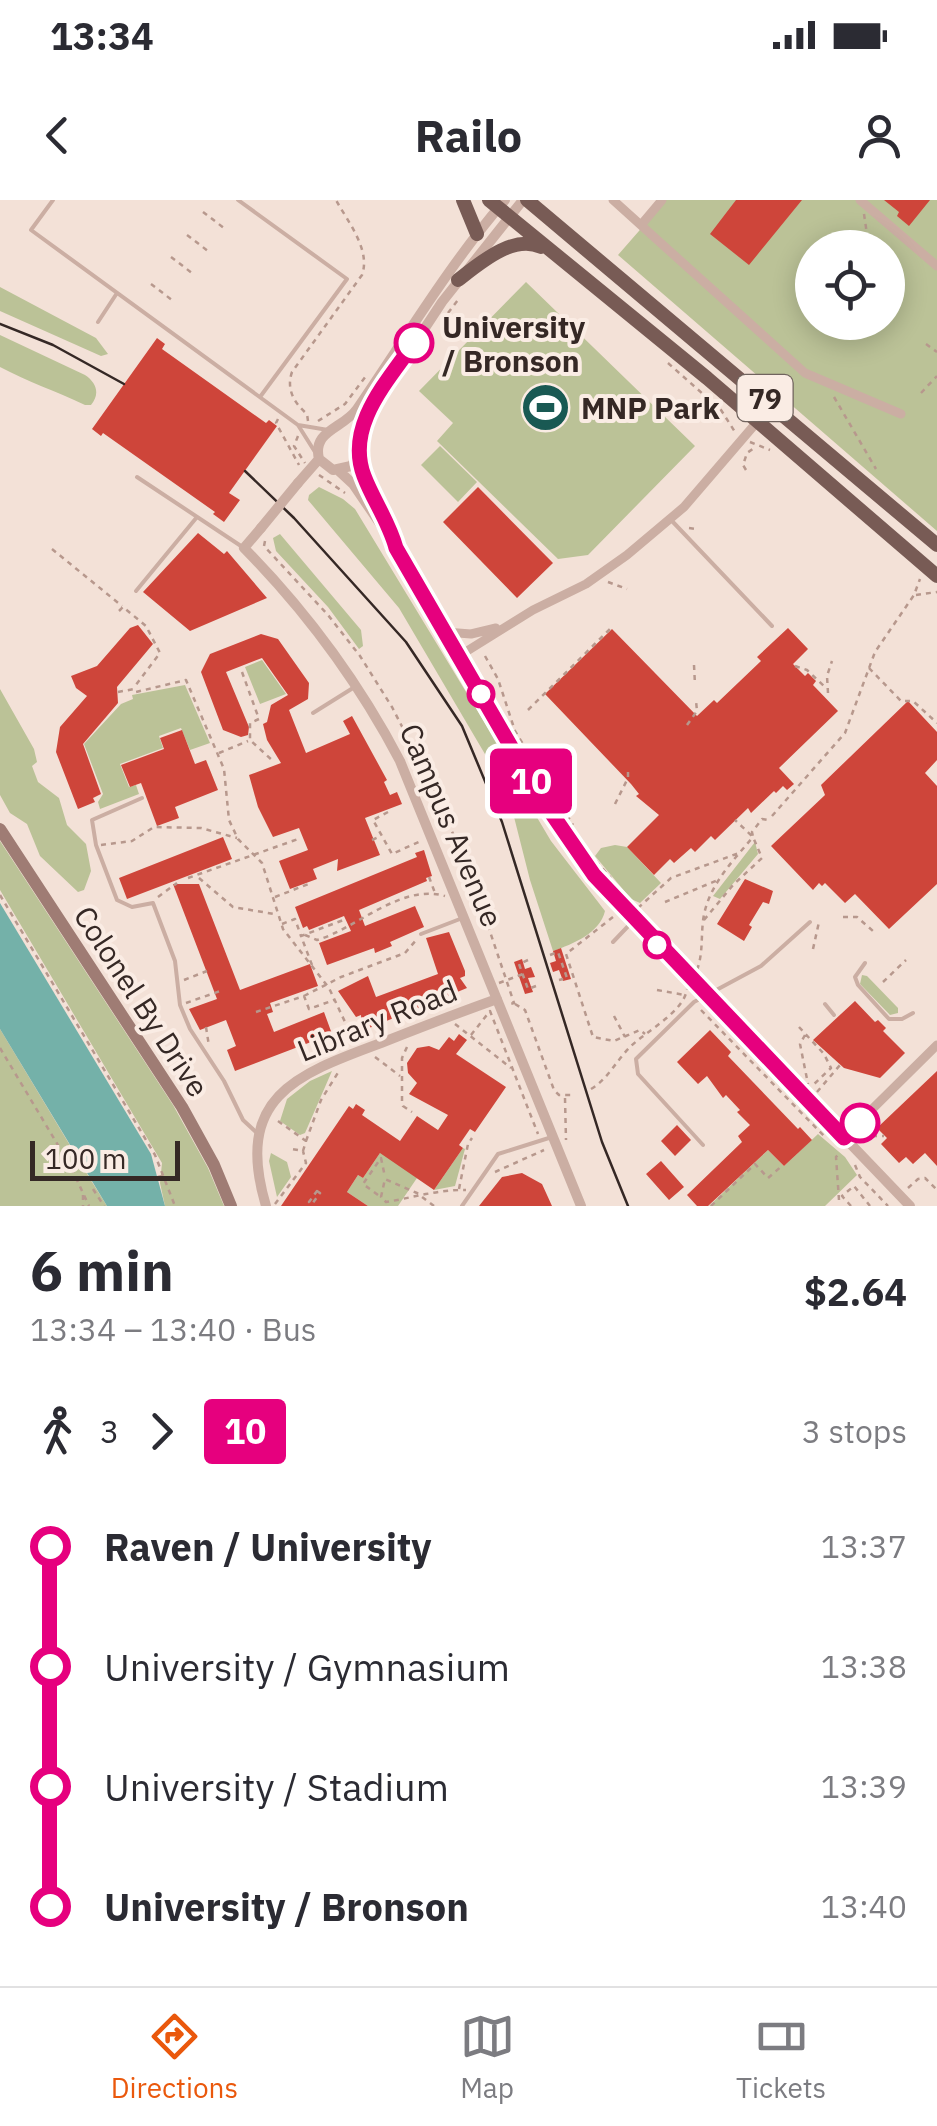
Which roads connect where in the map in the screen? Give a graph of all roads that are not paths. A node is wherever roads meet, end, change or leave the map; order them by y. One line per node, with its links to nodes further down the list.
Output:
1 (54, 200): 14 (lane)
2 (238, 200): 16 (lane)
3 (462, 200): 10 (main road)
4 (525, 200): 8 (street); 27 (main road, 79)
5 (613, 200): 9 (street)
6 (662, 200): 9 (street)
7 (862, 202): 12 (street)
8 (500, 206): 10 (street); 11 (main road, 79); 13 (street)
9 (641, 224): 17 (street)
10 (476, 234): 20 (street)
11 (548, 250): 13 (main road); 18 (main road, 79)
12 (937, 266)
13 (462, 284): 21 (street)
14 (117, 293): 15 (lane); 16 (lane)
15 (98, 322)
16 (260, 397): 19 (lane)
17 (901, 414)
18 (757, 422): 26 (street); 30 (main road, 79)
19 (298, 425): 20 (lane); 22 (lane)
20 (334, 429): 21 (street); 22 (street)
21 (358, 449): 23 (street); 29 (street)
22 (318, 457): 23 (street); 28 (street, bridge)
23 (339, 471): 29 (street)
24 (136, 476): 25 (lane)
25 (198, 517): 28 (lane); 31 (lane)
26 (671, 520): 32 (street); 33 (lane)
27 (937, 546)
28 (244, 548): 36 (street, Campus Avenue)
29 (396, 548): 34 (street)
30 (929, 577)
31 (136, 591)
32 (522, 617): 34 (street); 35 (street)
33 (772, 626)
34 (445, 632): 35 (street)
35 (459, 656): 40 (street)
36 (357, 686): 37 (lane); 41 (street, Campus Avenue)
37 (312, 712)
38 (142, 798): 52 (lane)
39 (0, 829): 57 (main road, Colonel By Drive)
40 (636, 914): 44 (lane); 46 (street)
41 (465, 917): 43 (lane); 47 (street, Campus Avenue)
42 (810, 922): 46 (lane)
43 (421, 934)
44 (613, 942)
45 (865, 964): 49 (lane)
46 (705, 995): 54 (street); 55 (lane)
47 (497, 999): 52 (street, Library Road); 53 (street, Campus Avenue)
48 (825, 1004): 50 (lane)
49 (912, 1014)
50 (834, 1015)
51 (937, 1045): 54 (street)
52 (259, 1135): 56 (street)
53 (552, 1138): 58 (lane); 59 (street, Campus Avenue)
54 (839, 1142): 60 (street)
55 (703, 1145)
56 (271, 1205)
57 (232, 1206)
58 (462, 1206)
59 (580, 1206)
60 (910, 1206)

